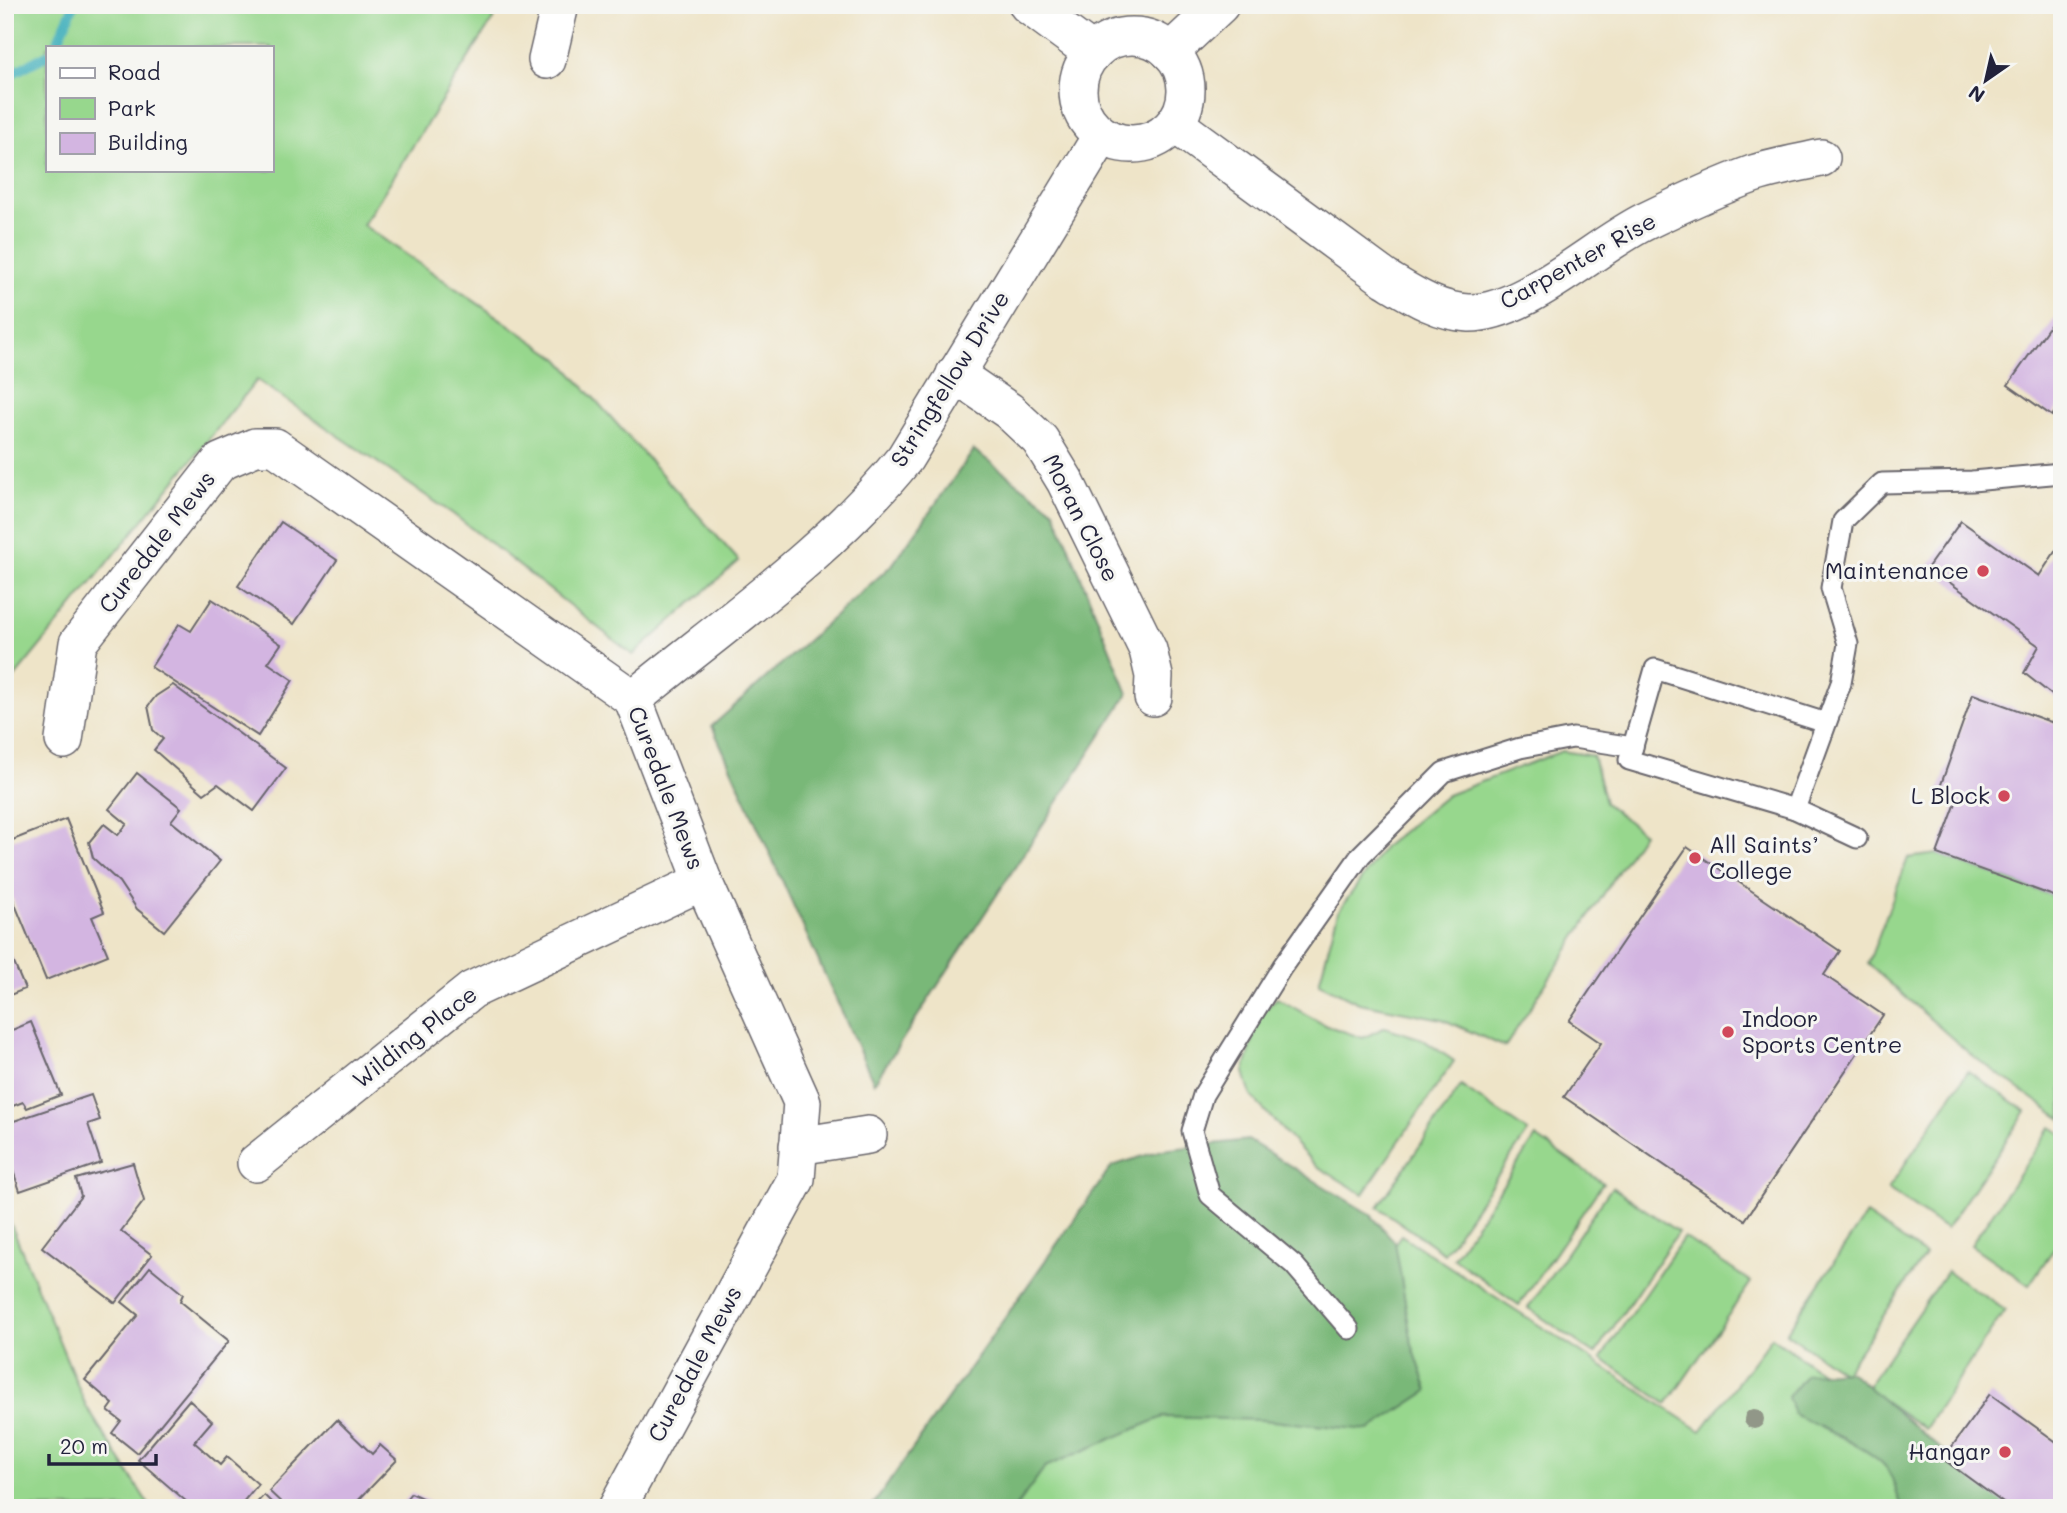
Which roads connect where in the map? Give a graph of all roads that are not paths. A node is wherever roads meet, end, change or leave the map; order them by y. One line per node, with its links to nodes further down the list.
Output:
1 (560, 5): 6 (street)
2 (1028, 5): 5 (street)
3 (1220, 5): 4 (street)
4 (1170, 52): 5 (street); 7 (street)
5 (1093, 53): 8 (street)
6 (547, 60)
7 (1175, 124): 8 (street); 9 (street, Carpenter Rise)
8 (1102, 135): 10 (street, Stringfellow Drive)
9 (1821, 158)
10 (954, 374): 12 (street, Moran Close); 13 (street, Stringfellow Drive)
11 (2062, 473): 14 (lane)
12 (1153, 697)
13 (633, 699): 15 (street, Curedale Mews); 19 (street, Curedale Mews)
14 (1826, 723): 16 (lane); 17 (lane)
15 (64, 740)
16 (1633, 747): 17 (lane); 23 (lane)
17 (1795, 809): 18 (lane)
18 (1857, 838)
19 (703, 881): 21 (street, Curedale Mews); 22 (street, Wilding Place)
20 (868, 1135): 21 (street)
21 (798, 1146): 24 (street, Curedale Mews)
22 (256, 1163)
23 (1349, 1329)
24 (617, 1508)

